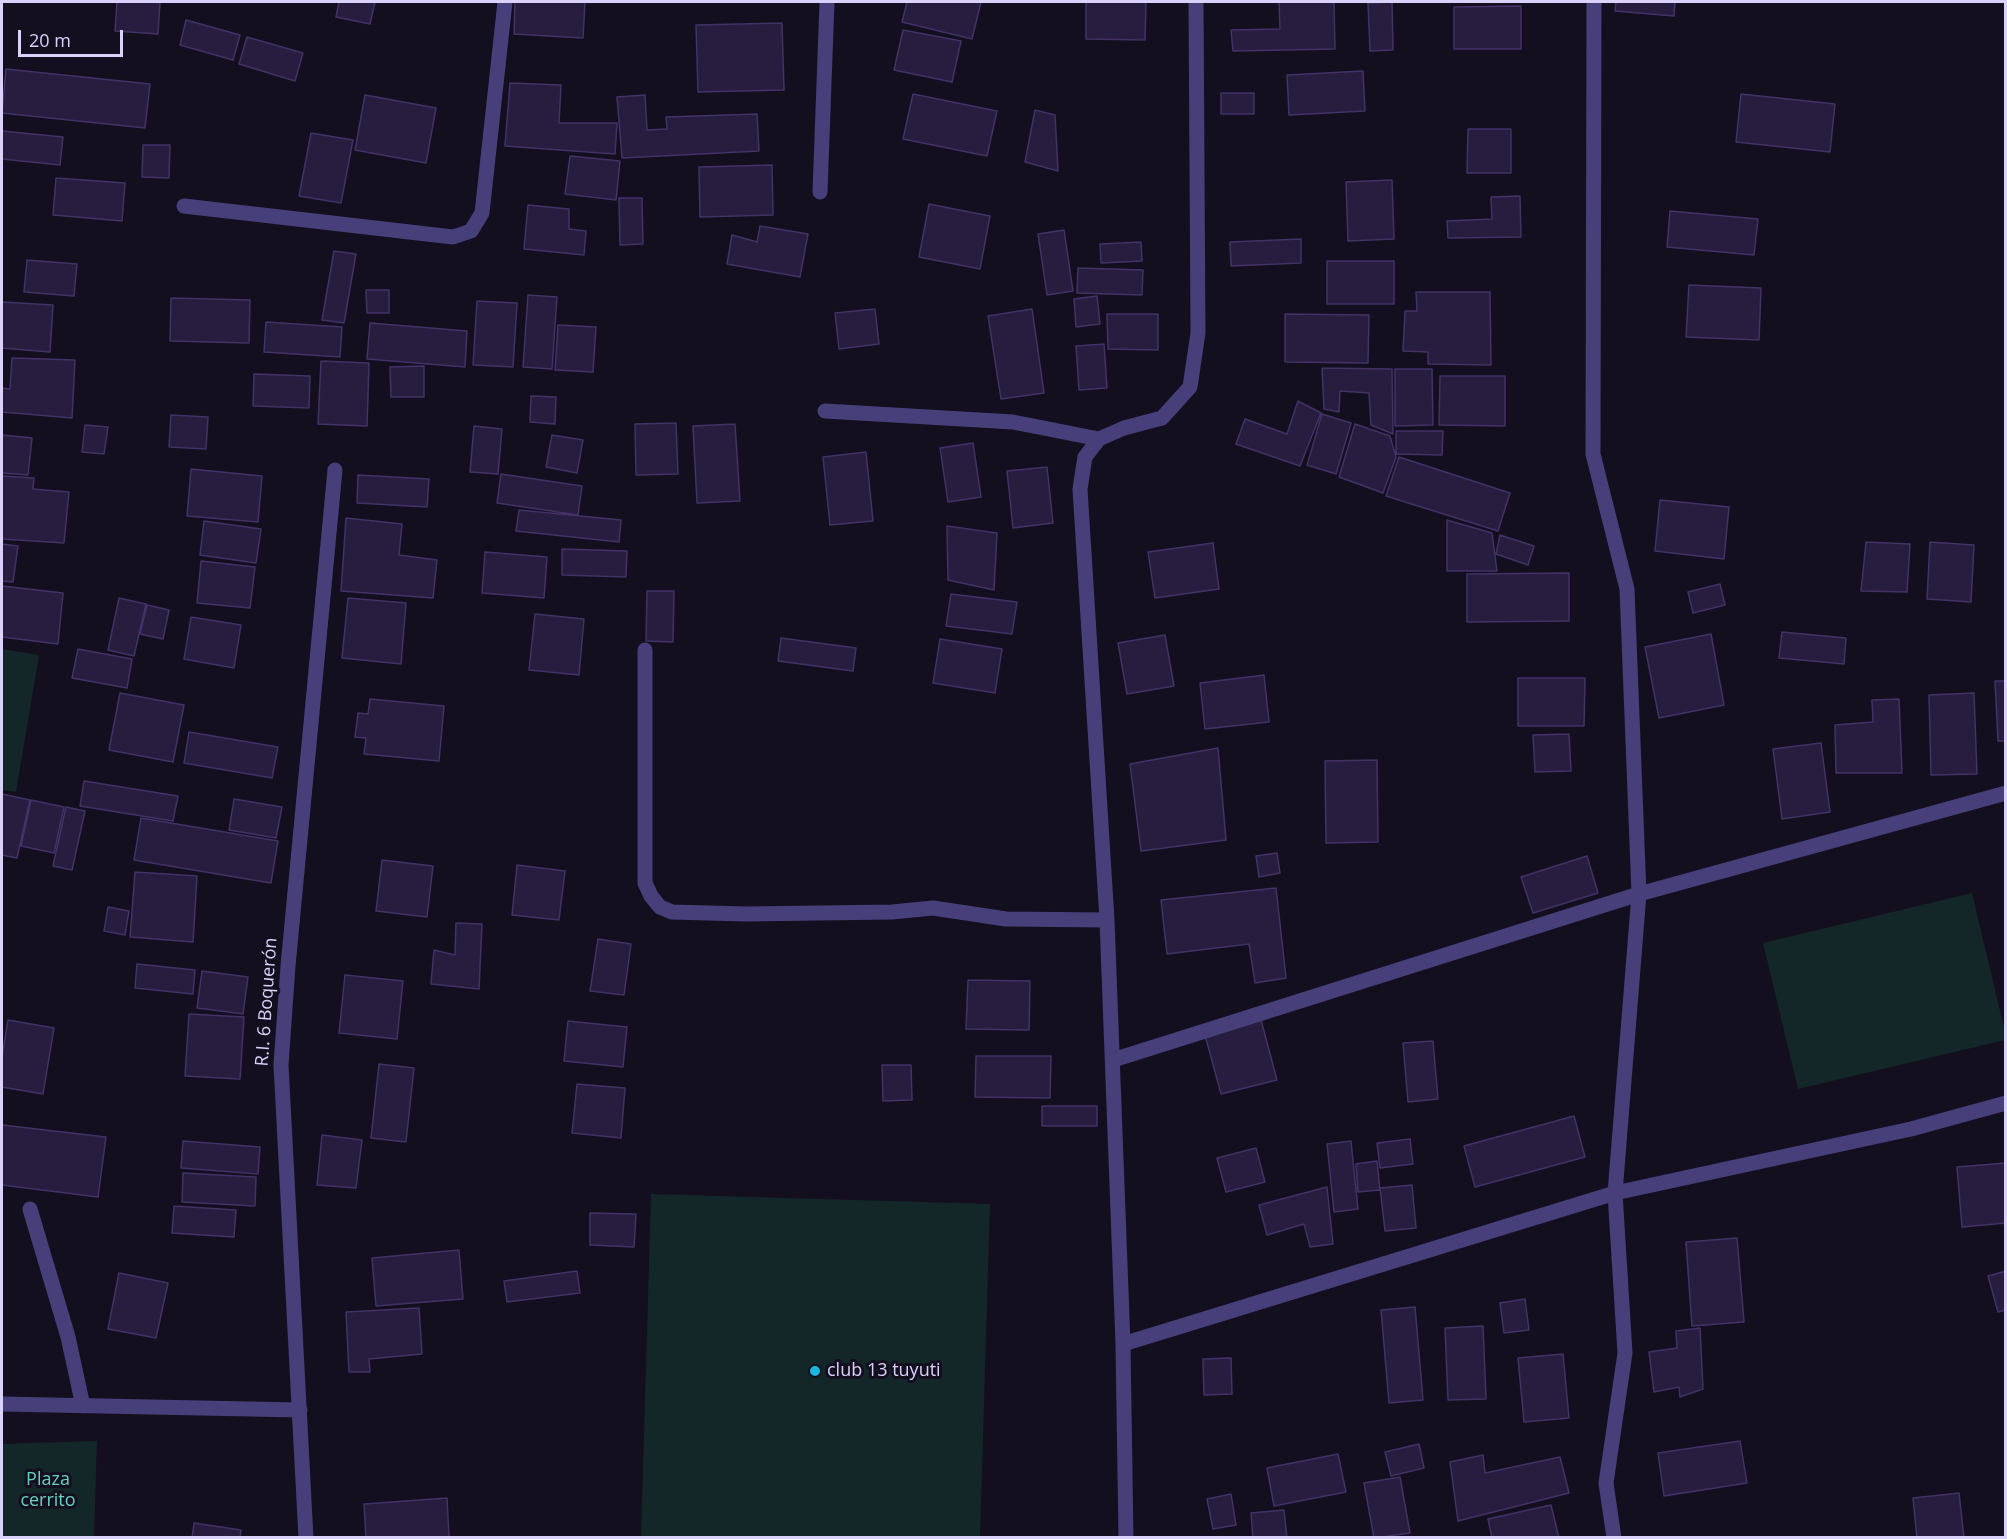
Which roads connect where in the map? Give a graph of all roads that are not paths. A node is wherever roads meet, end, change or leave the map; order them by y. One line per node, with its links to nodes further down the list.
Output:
1 (505, 2): 6 (street)
2 (827, 2): 5 (street)
3 (1196, 2): 8 (street)
4 (1594, 2): 12 (street)
5 (820, 192)
6 (184, 206)
7 (825, 411): 8 (street)
8 (1099, 439): 13 (street)
9 (334, 470): 21 (street, R.I. 6 Boquerón)
10 (645, 650): 13 (street)
11 (2006, 793): 12 (street)
12 (1639, 894): 14 (street); 16 (street)
13 (1107, 920): 14 (street)
14 (1113, 1060): 18 (street)
15 (2006, 1104): 16 (street)
16 (1615, 1193): 18 (street); 24 (street)
17 (30, 1209): 20 (street)
18 (1122, 1344): 23 (street)
19 (2, 1404): 20 (street)
20 (83, 1406): 21 (street)
21 (300, 1410): 22 (street, R.I. 6 Boquerón)
22 (306, 1538)
23 (1126, 1538)
24 (1614, 1538)

